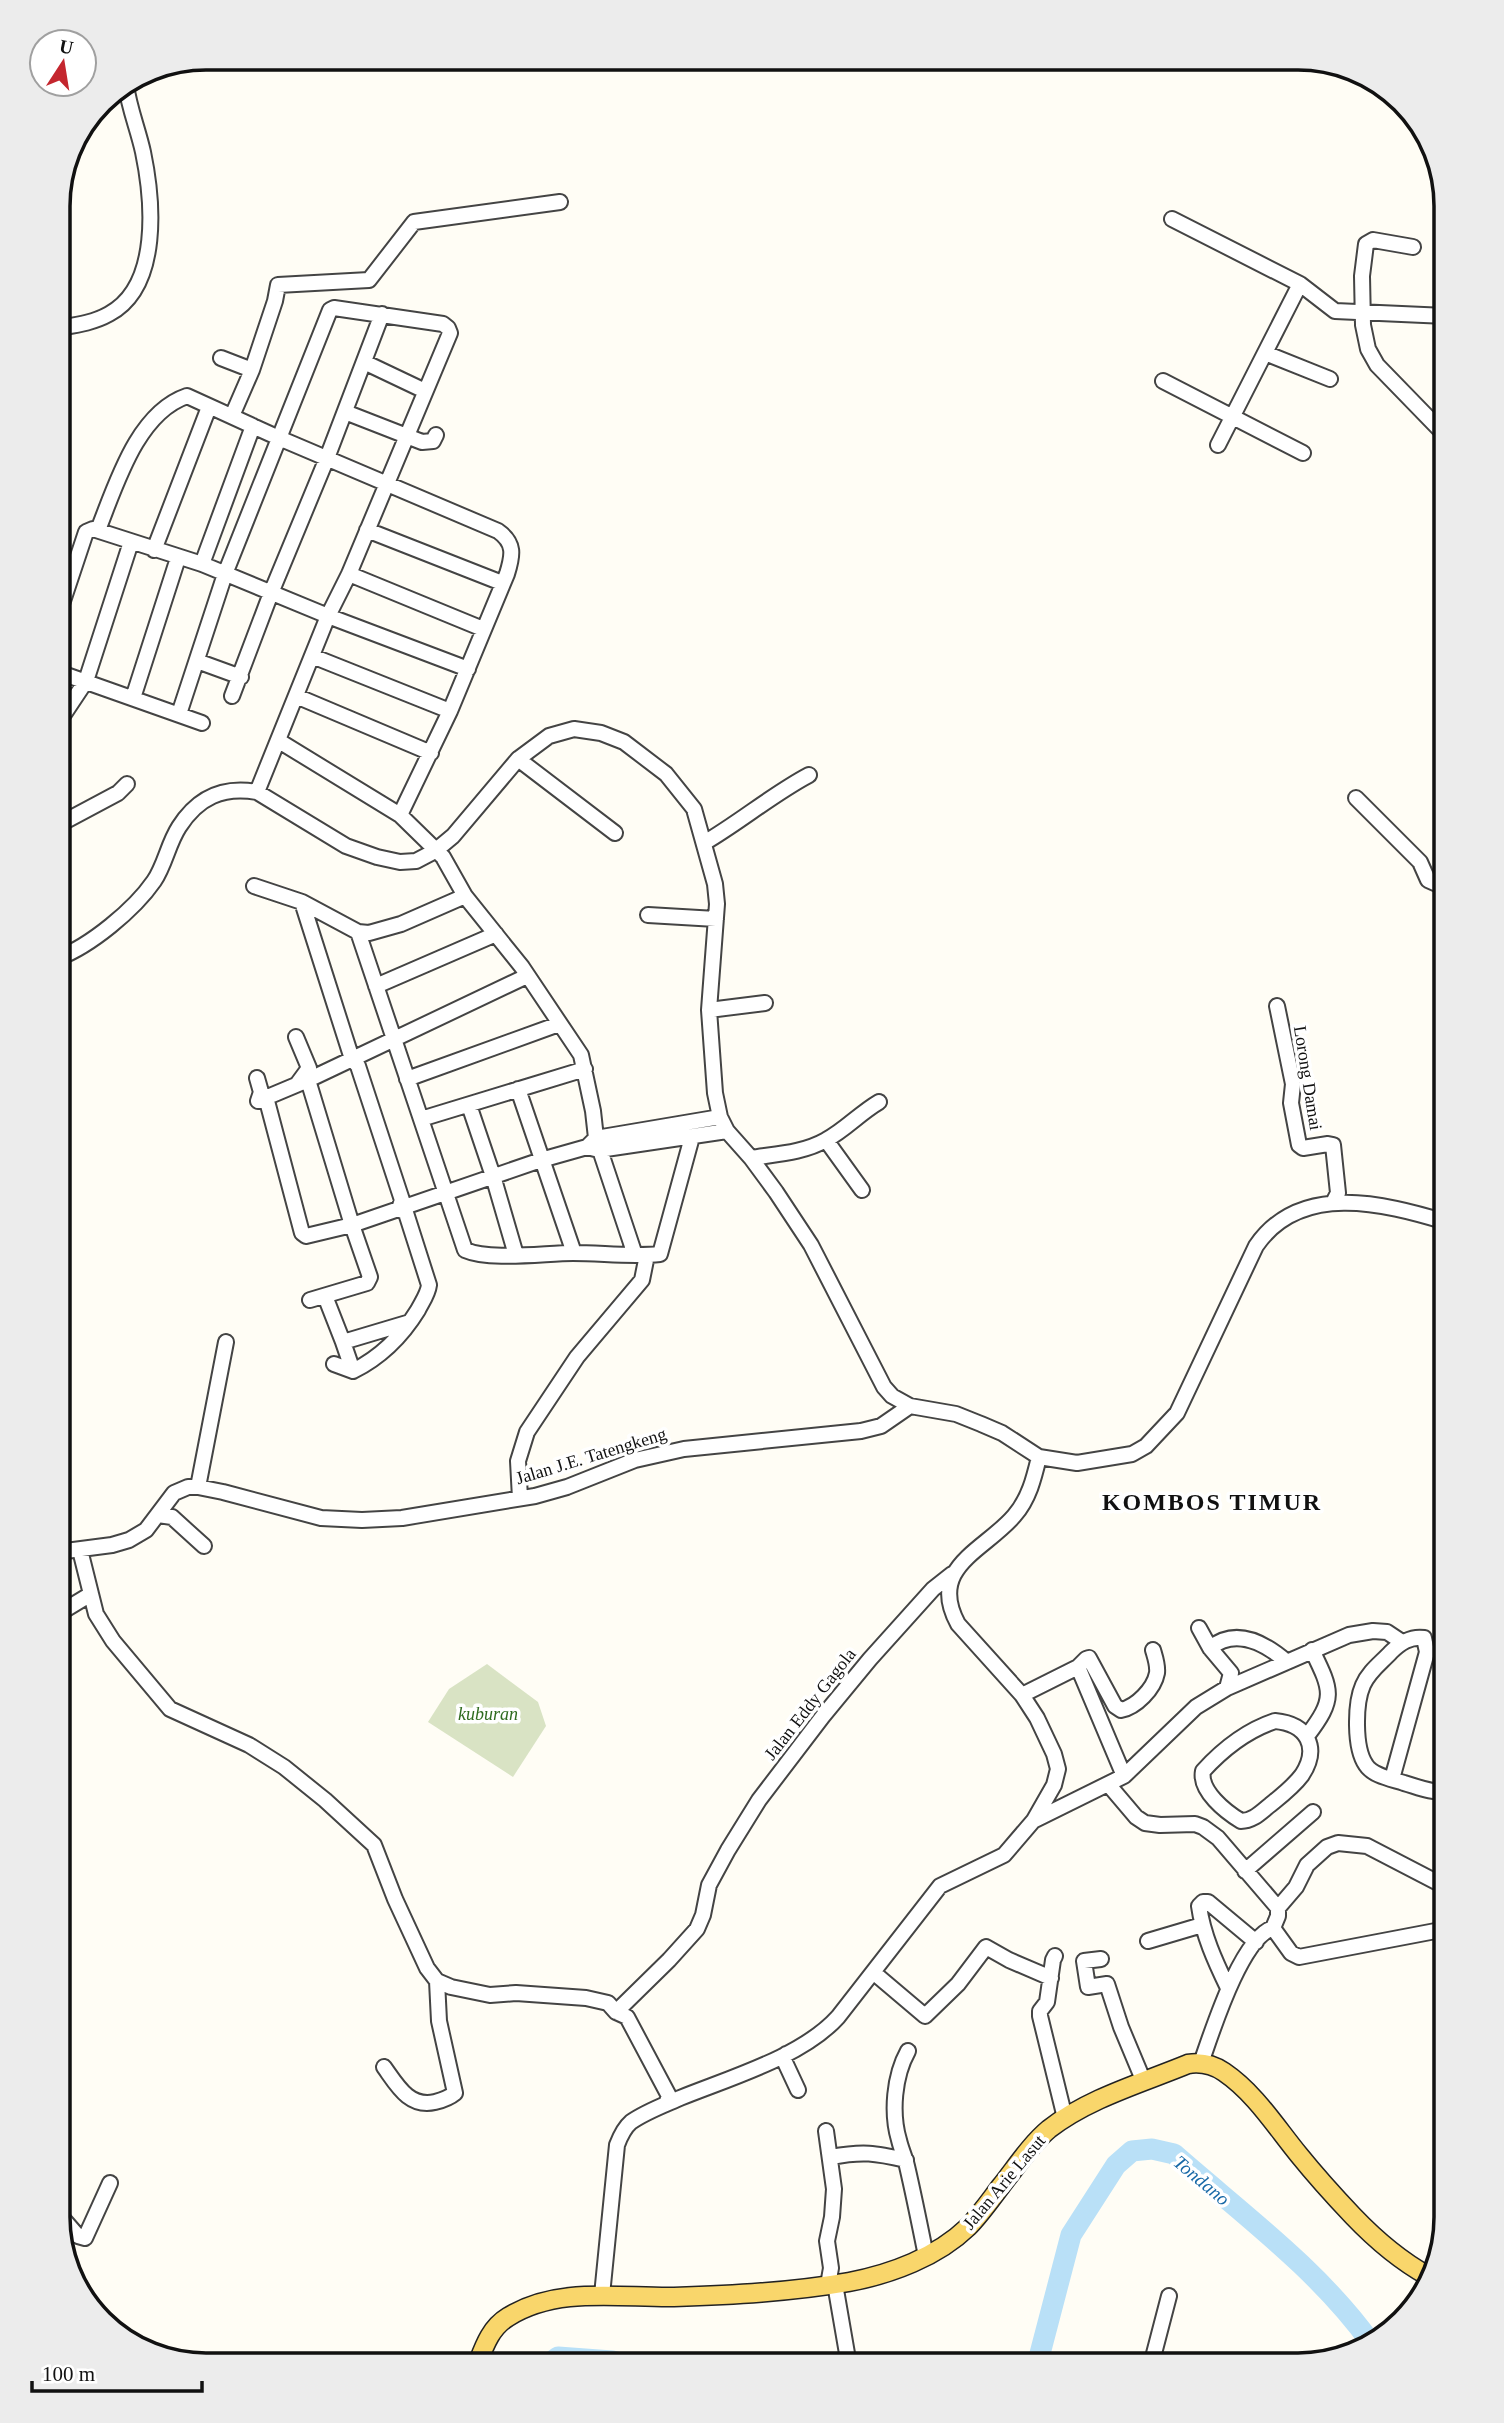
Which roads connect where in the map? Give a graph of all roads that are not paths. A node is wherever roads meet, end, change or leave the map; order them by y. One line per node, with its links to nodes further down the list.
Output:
1 (128, 95): 9 (street)
2 (560, 202): 13 (street)
3 (1172, 219): 5 (street)
4 (1413, 247): 6 (street)
5 (1300, 284): 6 (street); 10 (street)
6 (1362, 313): 8 (street); 21 (street)
7 (382, 314): 12 (street); 16 (street); 25 (street)
8 (1434, 316)
9 (70, 326)
10 (1265, 353): 14 (street); 19 (street)
11 (221, 358): 13 (street)
12 (364, 362): 16 (street); 18 (street)
13 (252, 370): 20 (street)
14 (1330, 379)
15 (1163, 381): 19 (street)
16 (425, 391): 24 (street)
17 (209, 407): 20 (street); 30 (street); 33 (street)
18 (345, 412): 24 (street); 28 (street)
19 (1233, 415): 26 (street); 27 (street)
20 (232, 416): 22 (street)
21 (1434, 424)
22 (253, 426): 25 (street); 35 (street)
23 (436, 435): 24 (street)
24 (406, 437): 29 (street)
25 (279, 438): 28 (street); 36 (street)
26 (1218, 445)
27 (1303, 453)
28 (327, 458): 29 (street); 40 (street)
29 (386, 484): 31 (street); 39 (street)
30 (98, 530): 32 (street); 38 (street)
31 (367, 530): 37 (street); 39 (street)
32 (131, 542): 33 (street); 48 (street)
33 (154, 550): 34 (street)
34 (178, 558): 35 (street); 51 (street)
35 (202, 564): 36 (street)
36 (225, 574): 40 (street); 44 (street)
37 (349, 574): 41 (street); 42 (street)
38 (70, 579)
39 (502, 583): 42 (street)
40 (271, 593): 41 (street); 47 (street)
41 (328, 616): 43 (street); 45 (street)
42 (483, 629): 45 (street)
43 (313, 656): 50 (street); 53 (street)
44 (197, 661): 47 (street); 54 (street)
45 (468, 669): 53 (street)
46 (70, 676): 48 (street)
47 (241, 677): 49 (street)
48 (86, 681): 51 (street); 52 (street)
49 (232, 696)
50 (296, 696): 56 (street); 57 (street)
51 (133, 698): 54 (street)
52 (70, 705)
53 (450, 711): 57 (street)
54 (179, 714): 55 (street)
55 (202, 723)
56 (279, 741): 61 (street); 63 (street)
57 (430, 753): 63 (street)
58 (518, 760): 65 (street); 66 (street); 67 (street)
59 (809, 775): 66 (street)
60 (127, 784): 64 (street)
61 (257, 792): 67 (street); 76 (street)
62 (1356, 798): 68 (street)
63 (400, 815): 67 (street)
64 (70, 819)
65 (615, 833)
66 (704, 843): 73 (street)
67 (435, 851): 70 (street)
68 (1434, 883)
69 (254, 886): 71 (street)
70 (465, 896): 74 (street); 75 (street)
71 (302, 902): 74 (street); 85 (street)
72 (648, 915): 73 (street)
73 (716, 919): 81 (street)
74 (358, 932): 78 (street)
75 (496, 934): 77 (street); 78 (street)
76 (70, 953)
77 (527, 976): 82 (street); 84 (street)
78 (376, 986): 84 (street)
79 (765, 1003): 81 (street)
80 (1277, 1006): 105 (street, Lorong Damai)
81 (709, 1010): 95 (street)
82 (559, 1024): 86 (street); 88 (street)
83 (296, 1037): 89 (street)
84 (393, 1038): 85 (street); 88 (street)
85 (352, 1059): 89 (street); 106 (street)
86 (585, 1069): 90 (street); 99 (street)
87 (257, 1077): 91 (street)
88 (407, 1079): 94 (street)
89 (303, 1082): 91 (street); 108 (street)
90 (518, 1089): 93 (street); 101 (street)
91 (258, 1101): 108 (street)
92 (879, 1102): 98 (street)
93 (469, 1105): 94 (street); 102 (street)
94 (421, 1119): 104 (street)
95 (723, 1124): 96 (street); 97 (street); 100 (street)
96 (654, 1136): 97 (street); 99 (street)
97 (692, 1137): 111 (street)
98 (827, 1140): 100 (street); 103 (street)
99 (594, 1145): 101 (street); 111 (street)
100 (751, 1158): 119 (street)
101 (541, 1160): 102 (street); 109 (street)
102 (493, 1176): 104 (street); 110 (street)
103 (862, 1190)
104 (444, 1194): 106 (street); 110 (street)
105 (1333, 1203): 107 (street); 120 (street)
106 (399, 1209): 108 (street); 114 (street)
107 (1434, 1219)
108 (352, 1225): 112 (street)
109 (574, 1253): 110 (street); 111 (street)
110 (516, 1255)
111 (641, 1255): 122 (street)
112 (325, 1296): 113 (street); 116 (street)
113 (310, 1300)
114 (411, 1322): 116 (street); 118 (street)
115 (226, 1342): 121 (street)
116 (343, 1342): 118 (street)
117 (334, 1364): 118 (street)
118 (353, 1371)
119 (910, 1406): 120 (street); 122 (street, Jalan J.E. Tatengkeng)
120 (1039, 1457): 127 (street, Jalan Eddy Gagola)
121 (198, 1487): 122 (street, Jalan J.E. Tatengkeng); 123 (street)
122 (520, 1498)
123 (158, 1515): 124 (street); 125 (street)
124 (204, 1546)
125 (80, 1550): 126 (street); 128 (street)
126 (70, 1551)
127 (953, 1574): 138 (street); 162 (street, Jalan Eddy Gagola)
128 (91, 1594): 129 (street); 160 (street)
129 (70, 1607)
130 (1199, 1628): 132 (street)
131 (1402, 1642): 134 (street); 141 (street); 141 (street)
132 (1210, 1648): 135 (street); 137 (street)
133 (1153, 1650): 136 (street)
134 (1312, 1650): 135 (street); 139 (street)
135 (1287, 1662): 137 (street)
136 (1078, 1668): 138 (street); 140 (street)
137 (1227, 1688): 140 (street)
138 (1022, 1695): 143 (street)
139 (1307, 1736): 139 (street)
140 (1124, 1776): 142 (street)
141 (1392, 1779): 144 (street)
142 (1108, 1784): 145 (street); 148 (street)
143 (1054, 1785): 145 (street); 147 (street)
144 (1434, 1791)
145 (1067, 1804): 147 (street)
146 (1313, 1812): 148 (street)
147 (1034, 1820): 158 (street)
148 (1245, 1871): 150 (street)
149 (1434, 1881): 150 (street)
150 (1278, 1908): 152 (street)
151 (1202, 1925): 154 (street); 155 (street); 161 (street)
152 (1273, 1928): 153 (street); 155 (street)
153 (1434, 1932)
154 (1148, 1941)
155 (1256, 1942): 161 (street)
156 (1055, 1956): 159 (street)
157 (1101, 1959): 167 (street)
158 (873, 1972): 159 (street); 164 (street)
159 (1051, 1978): 170 (street)
160 (437, 1981): 162 (street); 166 (street)
161 (1228, 1988): 165 (street)
162 (616, 2012): 169 (street)
163 (908, 2051): 173 (street)
164 (786, 2054): 168 (street); 169 (street)
165 (1201, 2063): 167 (main road, Jalan Arie Lasut); 177 (main road)
166 (384, 2067)
167 (1144, 2082): 170 (main road, Jalan Arie Lasut)
168 (798, 2090)
169 (666, 2104): 179 (street)
170 (1065, 2118): 176 (main road, Jalan Arie Lasut)
171 (826, 2131): 172 (street)
172 (831, 2157): 173 (street); 178 (street)
173 (906, 2160): 176 (street)
174 (110, 2183): 175 (street)
175 (71, 2228)
176 (926, 2256): 178 (main road, Jalan Arie Lasut)
177 (1422, 2271)
178 (832, 2284): 179 (main road, Jalan Arie Lasut); 182 (street)
179 (602, 2295): 181 (main road, Jalan Arie Lasut)
180 (1169, 2296): 183 (street)
181 (482, 2353)
182 (846, 2353)
183 (1155, 2353)

